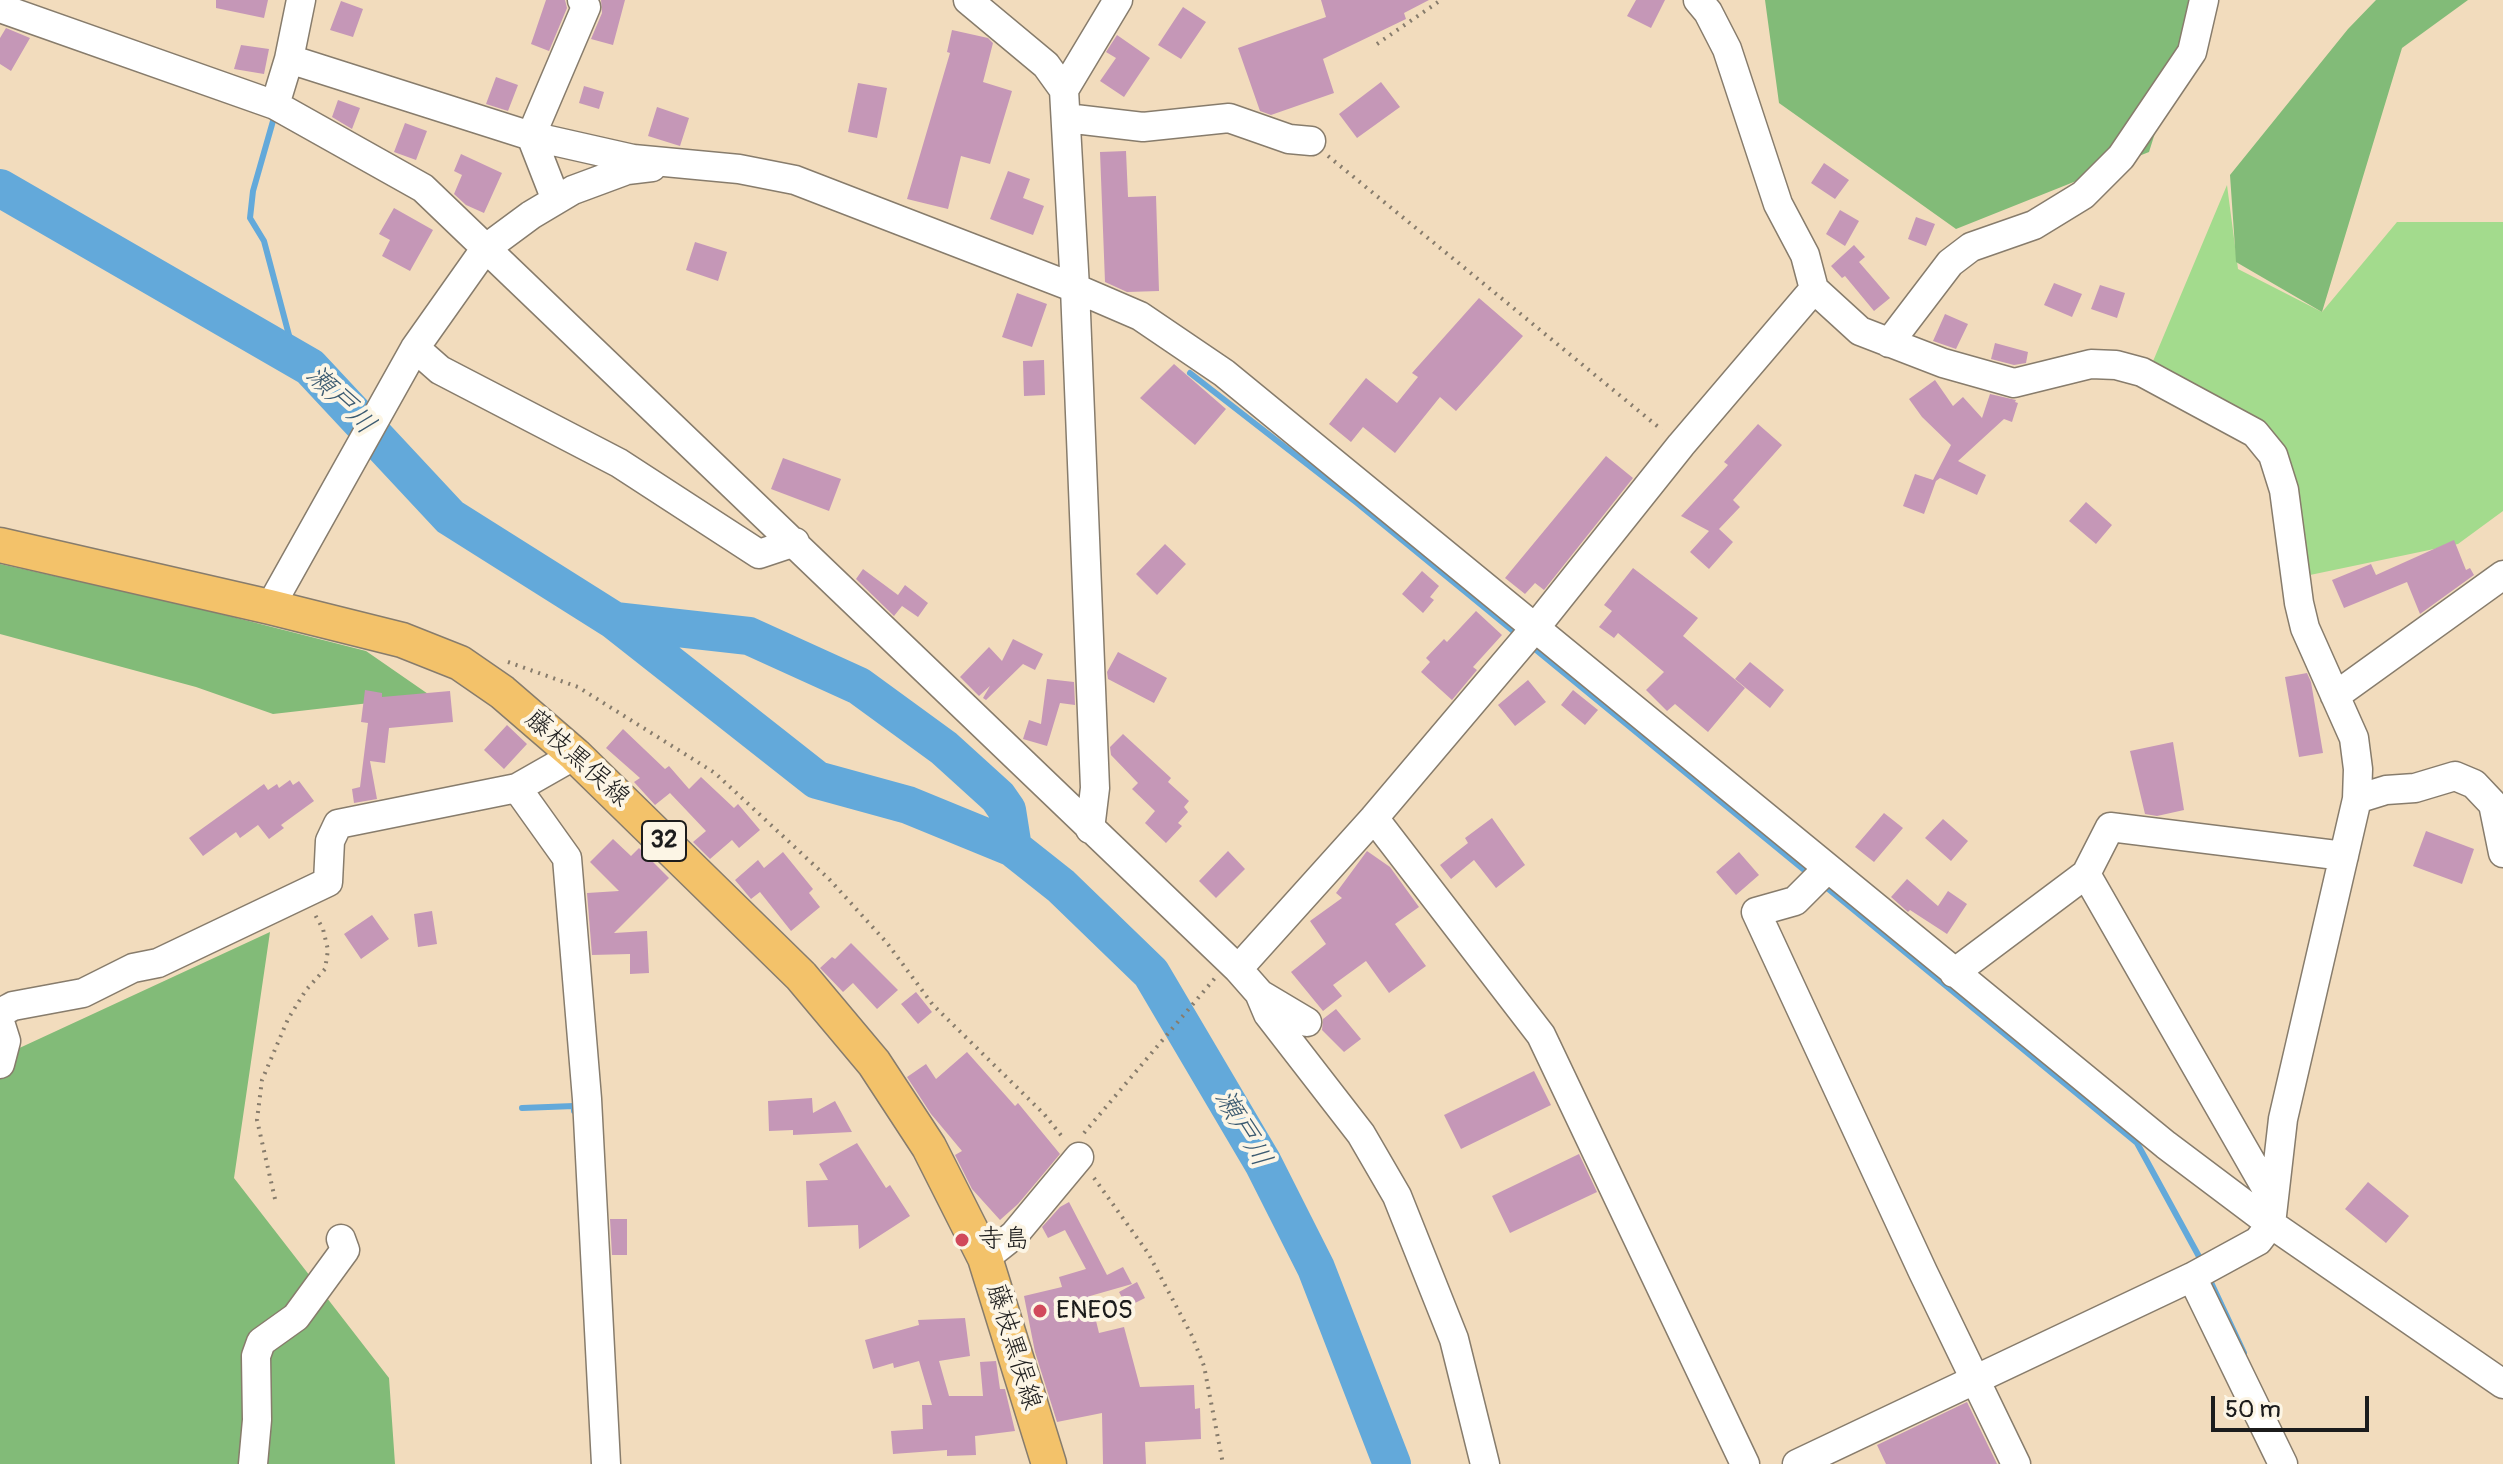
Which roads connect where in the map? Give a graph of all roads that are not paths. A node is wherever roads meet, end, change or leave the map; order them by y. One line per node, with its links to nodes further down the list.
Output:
1 (301, 0): 8 (street)
2 (582, 0): 12 (street)
3 (968, 0): 9 (street)
4 (1118, 0): 9 (street)
5 (1698, 0): 18 (street)
6 (2204, 0): 19 (street)
7 (0, 8): 10 (street)
8 (289, 59): 10 (street); 12 (street)
9 (1064, 90): 11 (street)
10 (275, 105): 16 (street)
11 (1066, 118): 13 (street); 17 (street)
12 (531, 136): 14 (street); 15 (street)
13 (1311, 141)
14 (681, 164): 15 (street); 17 (street)
15 (556, 200): 16 (street)
16 (485, 249): 20 (street); 21 (street)
17 (1075, 288): 25 (street); 31 (street)
18 (1814, 289): 19 (street); 25 (street)
19 (1889, 343): 26 (street)
20 (415, 348): 21 (street); 24 (street)
21 (795, 542): 31 (street)
22 (0, 545): 24 (main road, 藤枝黒俣線 / 32)
23 (2503, 575): 26 (street)
24 (270, 607): 27 (main road, 藤枝黒俣線 / 32)
25 (1535, 628): 30 (street); 34 (street)
26 (2335, 696): 29 (street)
27 (575, 755): 28 (street); 46 (main road, 藤枝黒俣線 / 32)
28 (517, 788): 39 (street); 51 (street)
29 (2357, 799): 32 (street); 33 (street)
30 (1374, 818): 36 (street); 54 (street)
31 (1090, 829): 36 (street)
32 (2503, 853)
33 (2344, 856): 35 (street); 44 (street)
34 (1827, 869): 37 (street); 49 (street)
35 (2086, 874): 37 (street); 44 (street)
36 (1230, 969): 38 (street)
37 (1954, 973): 44 (street)
38 (1260, 994): 41 (street); 53 (street)
39 (0, 1013)
40 (0, 1022): 42 (street)
41 (1307, 1022)
42 (0, 1064)
43 (1075, 1152): 46 (street)
44 (2273, 1211): 47 (street); 48 (street)
45 (341, 1239): 50 (street)
46 (985, 1258): 52 (main road, 藤枝黒俣線 / 32)
47 (2192, 1277): 49 (street); 57 (street)
48 (2497, 1374)
49 (1975, 1378): 55 (street); 56 (street)
50 (253, 1464)
51 (606, 1464)
52 (1049, 1464)
53 (1485, 1464)
54 (1745, 1464)
55 (1797, 1464)
56 (2016, 1464)
57 (2283, 1464)

